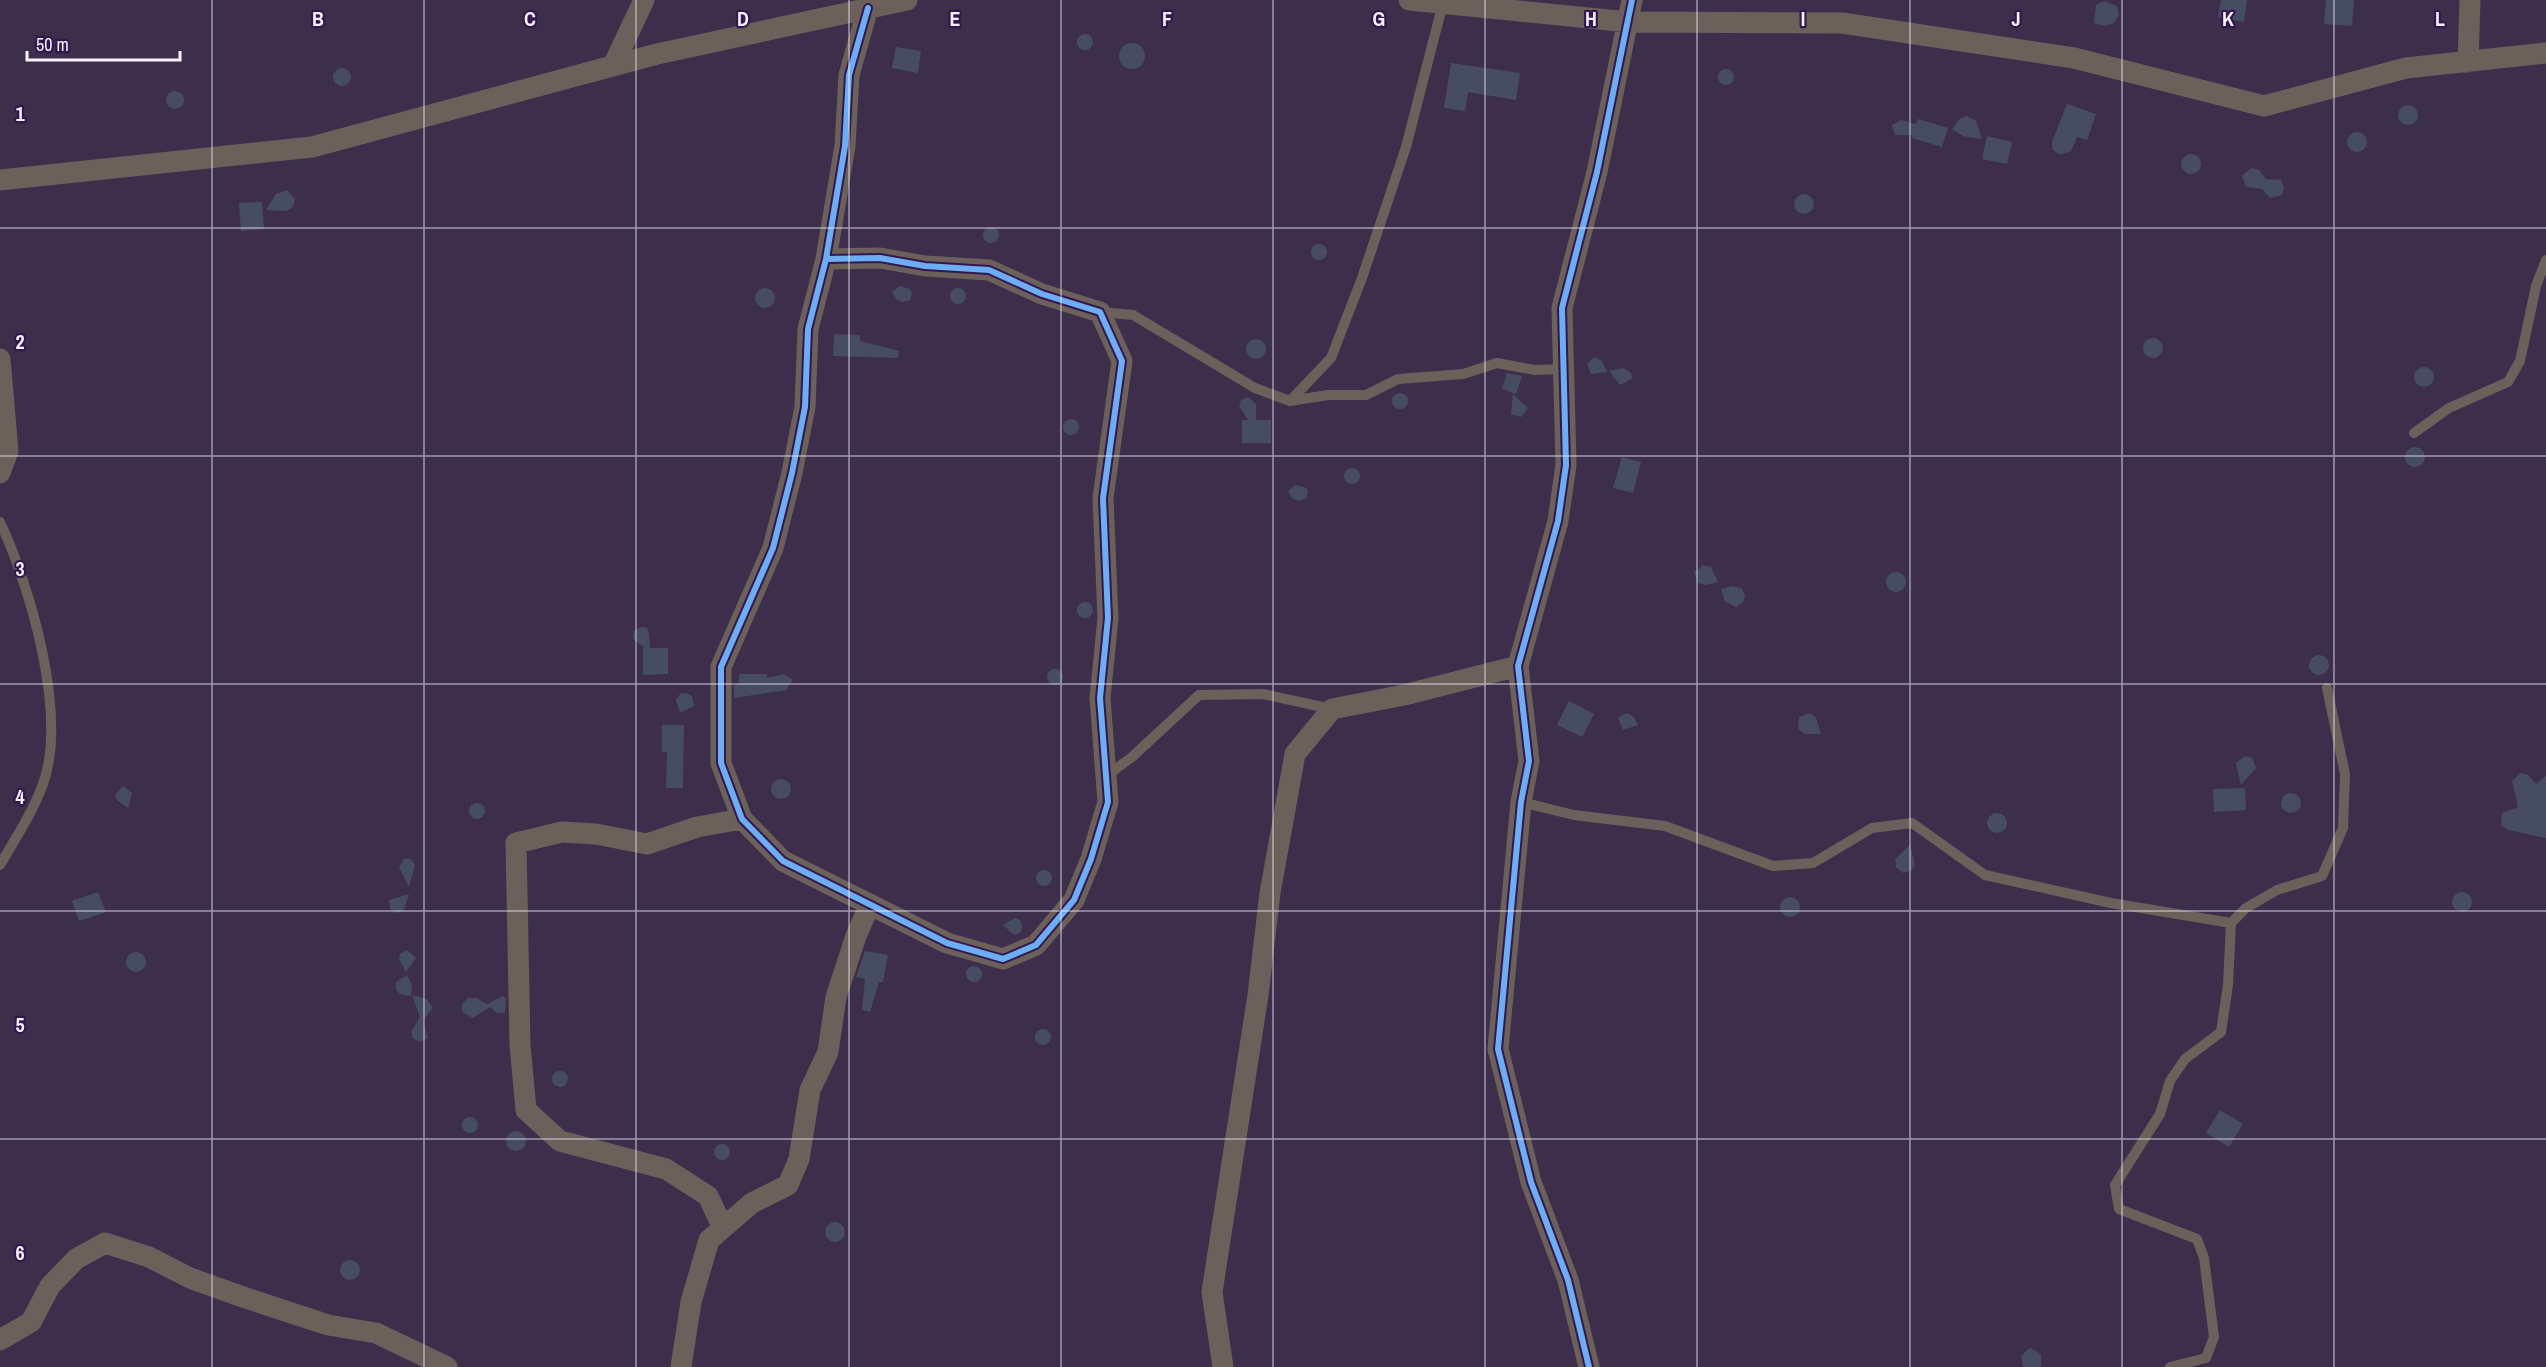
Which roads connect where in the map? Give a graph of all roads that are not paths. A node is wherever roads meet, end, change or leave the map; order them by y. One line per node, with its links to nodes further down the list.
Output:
1 (644, 0): 11 (street)
2 (907, 0): 7 (street)
3 (1409, 0): 6 (street)
4 (1632, 0): 8 (street)
5 (2470, 0): 10 (street)
6 (1443, 3): 8 (street); 18 (lane)
7 (868, 8): 11 (street); 13 (street)
8 (1628, 22): 10 (street); 17 (street)
9 (2546, 53): 10 (street)
10 (2468, 62)
11 (613, 66): 12 (street)
12 (0, 180)
13 (826, 259): 15 (street); 27 (street)
14 (2546, 260): 19 (lane)
15 (1100, 312): 18 (lane); 25 (street)
16 (0, 359): 20 (street)
17 (1564, 369): 18 (lane); 22 (street)
18 (1290, 401)
19 (2414, 433)
20 (0, 473)
21 (0, 522): 28 (lane)
22 (1518, 666): 24 (street); 26 (street)
23 (2327, 688): 30 (lane)
24 (1332, 709): 25 (lane); 35 (street)
25 (1106, 776): 29 (street)
26 (1521, 802): 30 (lane); 36 (street)
27 (742, 819): 29 (street); 31 (street)
28 (0, 865)
29 (870, 904): 31 (street)
30 (2231, 924): 37 (lane)
31 (723, 1228): 34 (street)
32 (0, 1340): 33 (street)
33 (447, 1367)
34 (681, 1367)
35 (1223, 1367)
36 (1589, 1367)
37 (2170, 1367)

